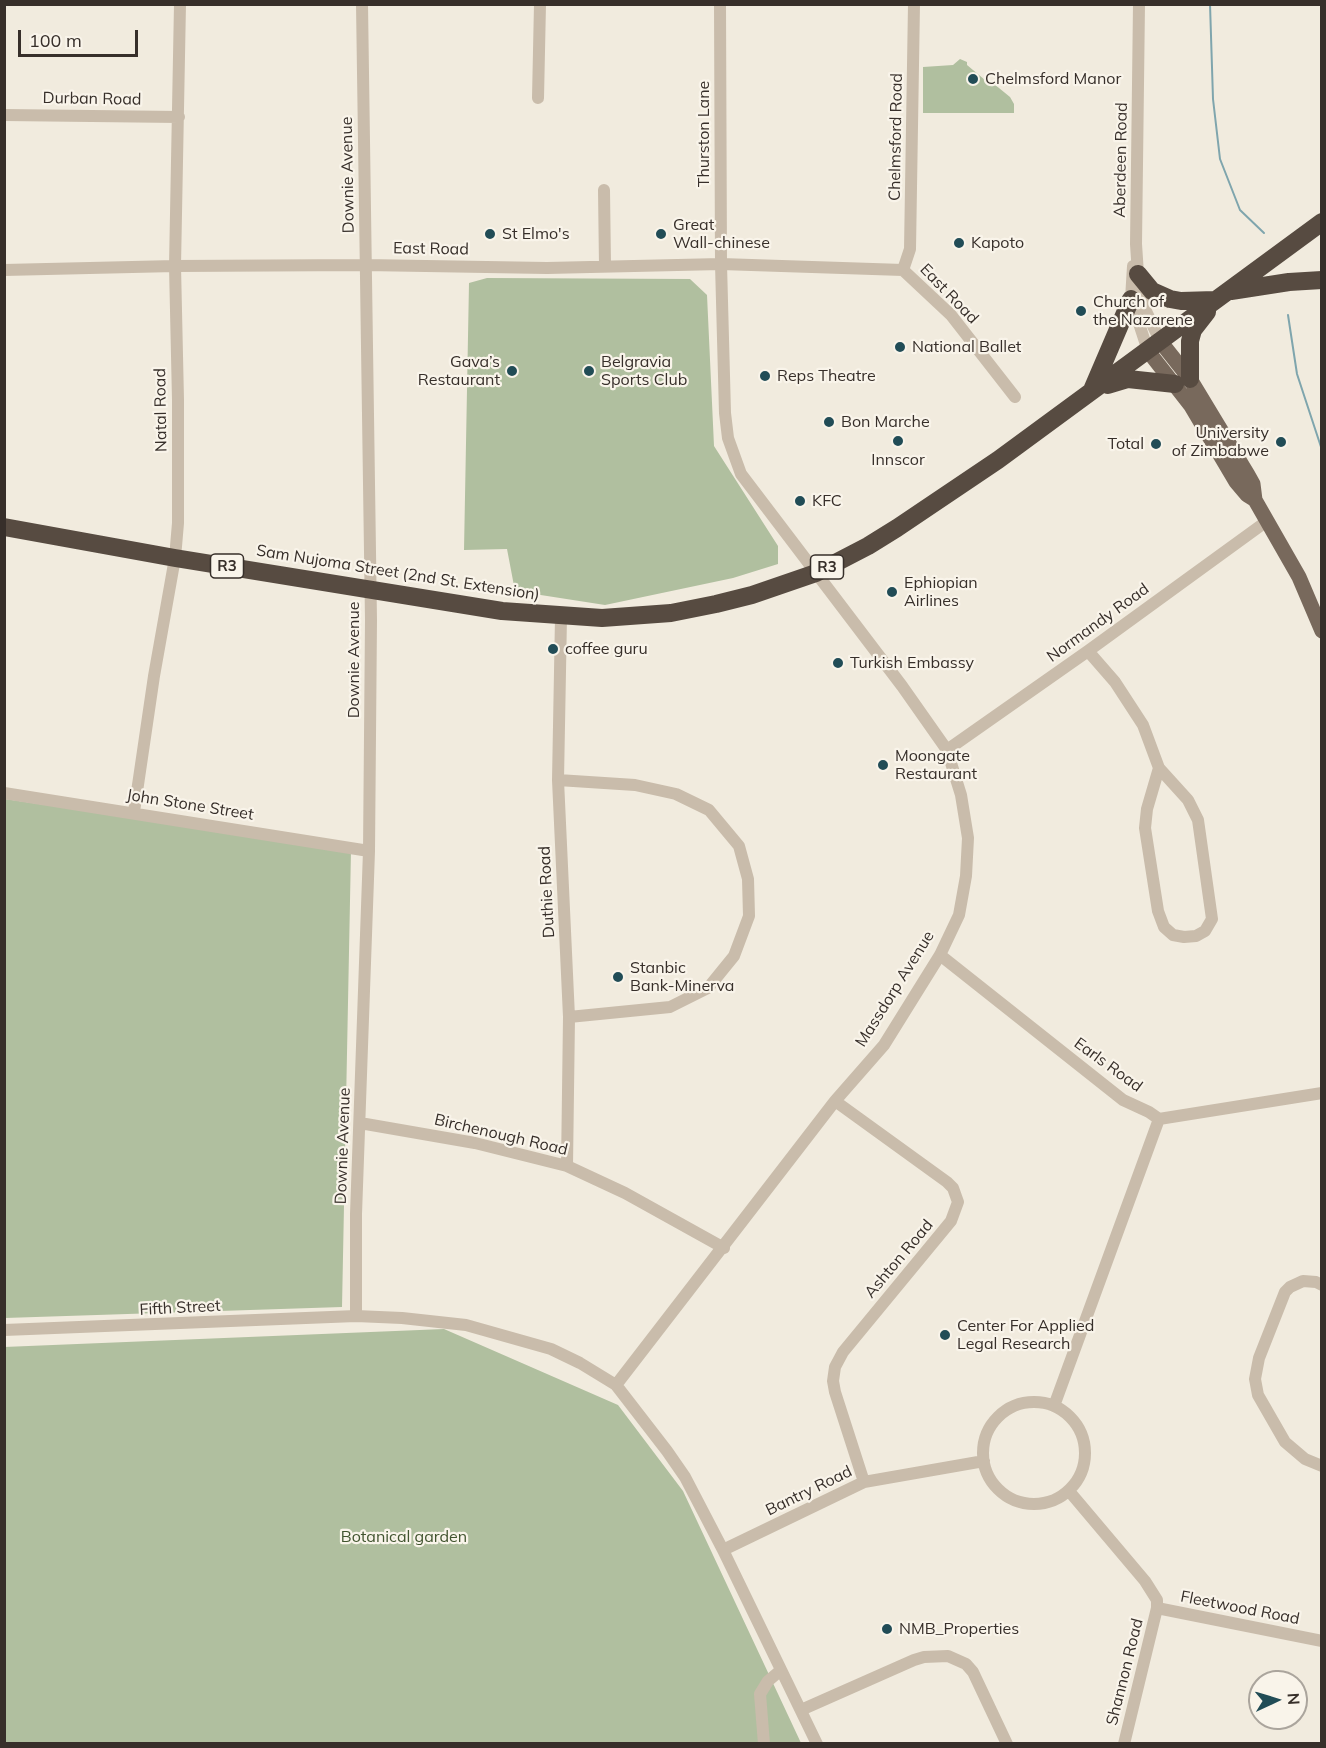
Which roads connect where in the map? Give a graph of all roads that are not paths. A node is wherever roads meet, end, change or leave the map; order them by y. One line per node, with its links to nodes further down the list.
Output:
1 (180, 4): 9 (street, Natal Road)
2 (362, 4): 14 (street, Downie Avenue)
3 (540, 4): 7 (street)
4 (720, 4): 13 (street, Thurston Lane)
5 (914, 4): 18 (street, Chelmsford Road)
6 (1139, 4): 12 (street, Aberdeen Road)
7 (538, 98)
8 (4, 116): 9 (street, Durban Road)
9 (179, 117): 15 (street, Natal Road)
10 (604, 190): 16 (street)
11 (1322, 222): 21 (highway, Sam Nujoma Street (2nd St. Extension) / R3)
12 (1136, 244): 19 (street, Aberdeen Road); 22 (street, Aberdeen Road)
13 (721, 264): 16 (street, East Road); 18 (street, East Road); 30 (street, Thurston Lane)
14 (365, 265): 15 (street, East Road); 16 (street, East Road); 31 (street, Downie Avenue)
15 (175, 266): 17 (street, East Road); 29 (street, Natal Road)
16 (605, 266)
17 (4, 270)
18 (903, 270): 26 (street, East Road)
19 (1138, 274): 21 (highway); 23 (street, Aberdeen Road)
20 (1322, 280): 21 (highway)
21 (1221, 296): 23 (highway, Sam Nujoma Street (2nd St. Extension) / R3); 24 (highway)
22 (1131, 299): 23 (street, Aberdeen Road); 25 (highway)
23 (1154, 346): 24 (main road); 25 (highway, Sam Nujoma Street (2nd St. Extension) / R3)
24 (1182, 382): 25 (highway); 27 (main road)
25 (1092, 390): 30 (highway, Sam Nujoma Street (2nd St. Extension) / R3)
26 (1015, 397)
27 (1267, 521): 33 (main road); 34 (street, Normandy Road)
28 (4, 527): 29 (highway, Sam Nujoma Street (2nd St. Extension) / R3)
29 (175, 558): 31 (highway, Sam Nujoma Street (2nd St. Extension) / R3); 39 (street, Natal Road)
30 (816, 573): 32 (highway, Sam Nujoma Street (2nd St. Extension) / R3); 35 (street, Massdorp Avenue)
31 (371, 590): 32 (highway, Sam Nujoma Street (2nd St. Extension) / R3); 40 (street, Downie Avenue)
32 (561, 616): 37 (street, Duthie Road)
33 (1322, 631)
34 (1088, 651): 35 (street, Normandy Road); 36 (street)
35 (947, 750): 41 (street, Massdorp Avenue)
36 (1159, 768): 36 (street)
37 (558, 780): 42 (street, Duthie Road); 42 (street)
38 (4, 793): 39 (street, John Stone Street)
39 (134, 812): 40 (street, John Stone Street)
40 (369, 851): 46 (street, Downie Avenue)
41 (940, 955): 44 (street, Massdorp Avenue); 45 (street, Earls Road)
42 (569, 1017): 47 (street, Duthie Road)
43 (1322, 1093): 45 (street)
44 (835, 1101): 48 (street, Massdorp Avenue); 56 (street, Ashton Road)
45 (1159, 1119): 53 (street)
46 (360, 1123): 47 (street, Birchenough Road); 50 (street, Downie Avenue)
47 (567, 1166): 48 (street, Birchenough Road)
48 (723, 1248): 52 (street, Massdorp Avenue)
49 (1322, 1286): 55 (street)
50 (356, 1316): 51 (street, Fifth Street); 52 (street, Fifth Street)
51 (4, 1330)
52 (616, 1385): 58 (street, Fifth Street)
53 (1054, 1406): 54 (street); 57 (street)
54 (984, 1461): 56 (street, Bantry Road); 57 (street)
55 (1322, 1466)
56 (864, 1482): 58 (street, Bantry Road)
57 (1069, 1491): 59 (street, Fleetwood Road)
58 (723, 1550): 61 (street, Fifth Street)
59 (1157, 1608): 60 (street, Fleetwood Road); 66 (street, Shannon Road)
60 (1322, 1641)
61 (782, 1670): 62 (street, Fifth Street); 63 (street)
62 (801, 1710): 64 (street, Fifth Street); 65 (street)
63 (764, 1743)
64 (817, 1743)
65 (1007, 1743)
66 (1124, 1743)

